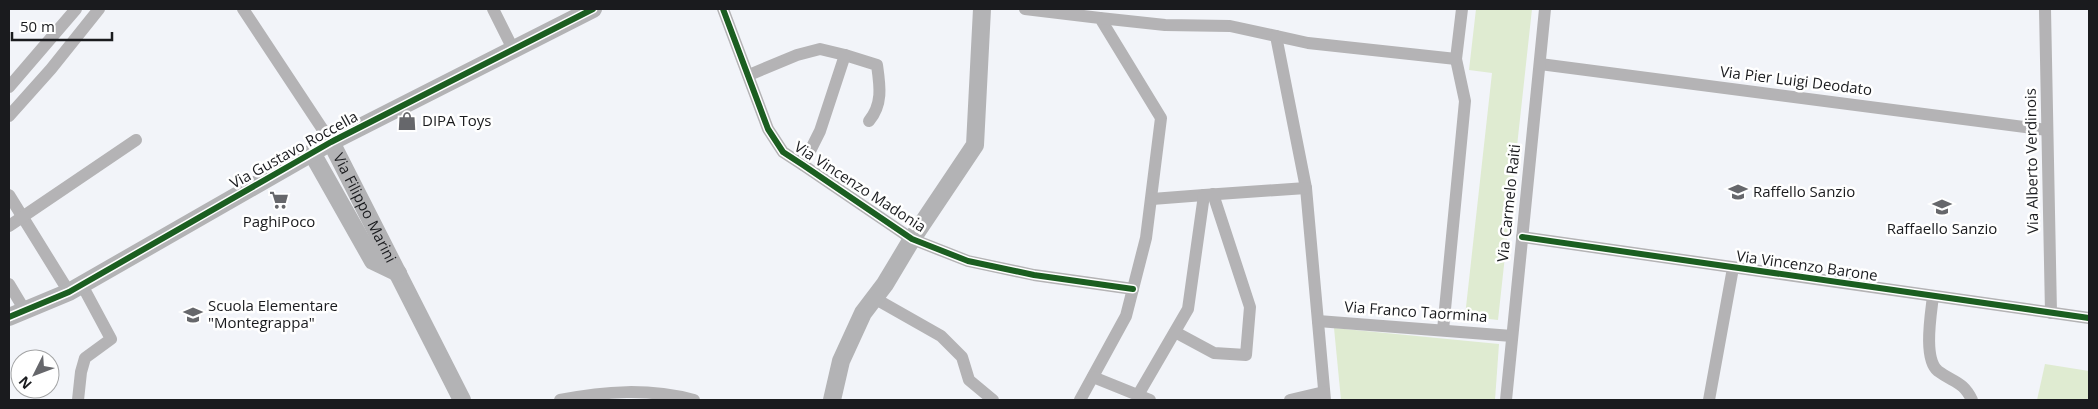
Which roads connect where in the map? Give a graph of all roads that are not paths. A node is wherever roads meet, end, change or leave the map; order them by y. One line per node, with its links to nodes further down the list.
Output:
1 (76, 9): 19 (street)
2 (99, 9): 20 (street)
3 (243, 9): 24 (street)
4 (493, 9): 14 (street)
5 (593, 9): 14 (street, Via Gustavo Roccella)
6 (723, 9): 18 (street, Via Vincenzo Madonia)
7 (982, 9): 34 (street)
8 (1026, 9): 12 (street)
9 (1462, 9): 16 (street)
10 (1545, 9): 17 (street, Via Carmelo Raiti)
11 (2045, 9): 22 (street, Via Alberto Verdinois)
12 (1100, 18): 13 (street); 30 (street)
13 (1276, 36): 16 (street); 27 (street)
14 (513, 49): 24 (street, Via Gustavo Roccella)
15 (845, 55): 18 (street); 21 (street); 26 (street)
16 (1456, 59): 46 (street)
17 (1540, 64): 22 (street, Via Pier Luigi Deodato); 33 (street, Via Carmelo Raiti)
18 (749, 75): 26 (street, Via Vincenzo Madonia)
19 (9, 87)
20 (9, 115)
21 (870, 121)
22 (2047, 130): 42 (street, Via Alberto Verdinois)
23 (136, 140): 31 (street)
24 (331, 142): 25 (street, Via Gustavo Roccella); 36 (street, Via Filippo Marini)
25 (312, 153): 36 (street, Via Filippo Marini); 38 (street, Via Gustavo Roccella)
26 (803, 165): 34 (street, Via Vincenzo Madonia)
27 (1306, 188): 29 (street); 45 (street)
28 (9, 195): 31 (street)
29 (1209, 195): 30 (street); 47 (street); 47 (street)
30 (1152, 199): 39 (street)
31 (23, 216): 32 (street); 38 (street)
32 (9, 226)
33 (1522, 237): 35 (street, Via Vincenzo Barone); 48 (street, Via Carmelo Raiti)
34 (912, 239): 39 (street, Via Vincenzo Madonia); 41 (street)
35 (1734, 268): 40 (street, Via Vincenzo Barone); 61 (street)
36 (398, 273): 53 (street, Via Filippo Marini)
37 (9, 284): 43 (street)
38 (76, 288): 43 (street, Via Gustavo Roccella); 52 (street)
39 (1133, 289): 49 (street)
40 (1933, 296): 42 (street, Via Vincenzo Barone); 62 (street)
41 (874, 298): 56 (street); 57 (street)
42 (2051, 312): 44 (street, Via Vincenzo Barone)
43 (16, 313)
44 (2089, 318)
45 (1318, 321): 46 (street, Via Franco Taormina); 50 (street)
46 (1443, 330): 48 (street, Via Franco Taormina)
47 (1175, 332): 51 (street)
48 (1512, 336): 60 (street, Via Carmelo Raiti)
49 (1093, 377): 51 (street); 58 (street)
50 (1325, 396): 59 (street)
51 (1144, 398)
52 (78, 400)
53 (462, 400)
54 (560, 400): 55 (street)
55 (694, 400)
56 (832, 400)
57 (993, 400)
58 (1080, 400)
59 (1290, 400)
60 (1506, 400)
61 (1709, 400)
62 (1972, 400)

